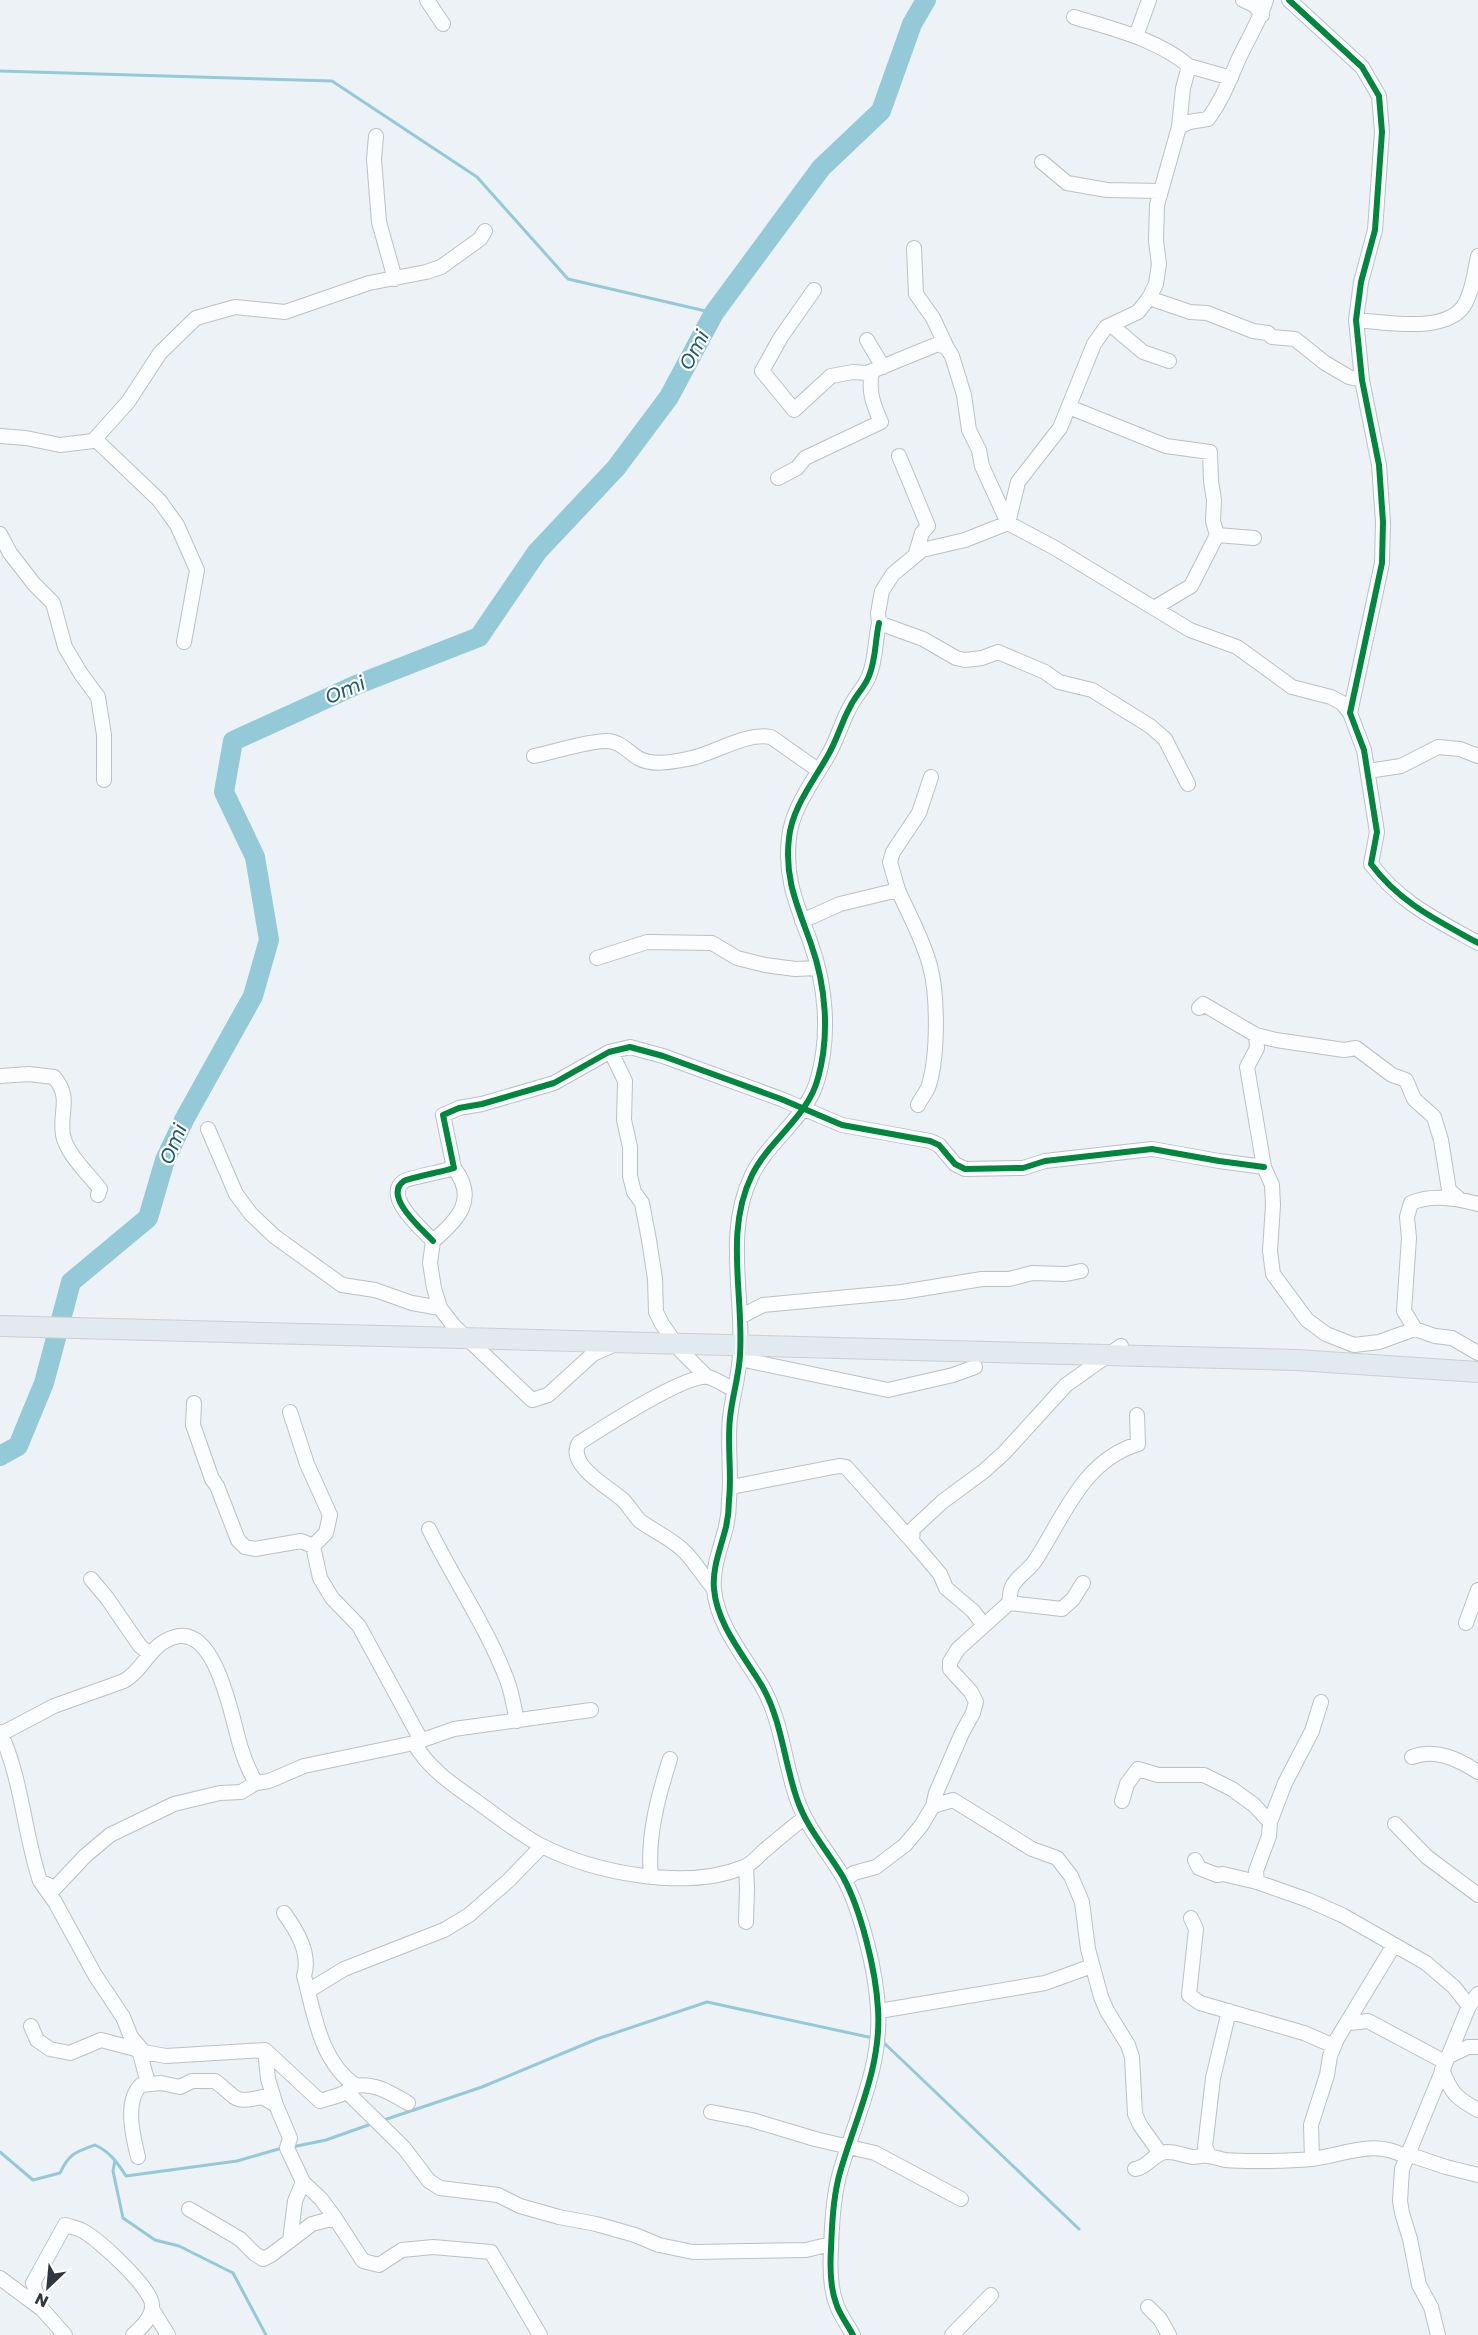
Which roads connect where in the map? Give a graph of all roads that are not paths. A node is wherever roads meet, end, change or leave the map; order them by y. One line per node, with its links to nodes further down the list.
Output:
1 (427, 0): 8 (street)
2 (1149, 0): 9 (street)
3 (1243, 0): 6 (street)
4 (1266, 0): 6 (street)
5 (1289, 0): 22 (street)
6 (1262, 15): 11 (street)
7 (1074, 17): 9 (street)
8 (443, 24)
9 (1136, 36): 10 (street)
10 (1189, 66): 11 (street); 12 (street)
11 (1231, 78): 12 (street)
12 (1179, 127): 15 (street)
13 (376, 136): 19 (street)
14 (1042, 162): 15 (street)
15 (1161, 190): 21 (street)
16 (484, 231): 19 (street)
17 (914, 248): 25 (street)
18 (1478, 256): 22 (street)
19 (395, 279): 31 (street)
20 (814, 290): 27 (street)
21 (1149, 298): 23 (street); 28 (street)
22 (1356, 320): 28 (street)
23 (1111, 325): 26 (street); 29 (street)
24 (867, 340): 27 (street)
25 (947, 348): 27 (street); 34 (street)
26 (1169, 361)
27 (878, 369): 33 (street)
28 (1362, 380): 42 (street)
29 (1069, 407): 34 (street); 36 (street)
30 (0, 436): 31 (street)
31 (94, 439): 41 (street)
32 (899, 456): 38 (street)
33 (778, 478)
34 (1008, 523): 38 (street); 39 (street)
35 (0, 534): 48 (street)
36 (1217, 535): 37 (street); 39 (street)
37 (1254, 538)
38 (915, 556): 40 (street)
39 (1154, 608): 42 (street)
40 (879, 623): 45 (street); 49 (street)
41 (184, 642)
42 (1350, 713): 46 (street)
43 (534, 756): 45 (street)
44 (1478, 756): 46 (street)
45 (818, 770): 51 (street)
46 (1368, 771): 52 (street)
47 (931, 777): 50 (street)
48 (104, 780)
49 (1188, 784)
50 (898, 890): 51 (street); 59 (street)
51 (802, 921): 54 (street)
52 (1477, 938)
53 (597, 958): 54 (street)
54 (818, 968): 60 (street)
55 (1199, 1008): 56 (street)
56 (1256, 1035): 62 (street); 65 (street)
57 (611, 1052): 60 (street); 63 (street); 74 (street)
58 (0, 1076): 64 (street)
59 (918, 1105)
60 (802, 1110): 62 (street); 70 (street)
61 (208, 1129): 69 (street)
62 (1264, 1167): 72 (street)
63 (454, 1168): 67 (street); 67 (street)
64 (98, 1195)
65 (1460, 1200): 66 (street); 72 (street)
66 (1478, 1204)
67 (433, 1241): 69 (street)
68 (1081, 1270): 70 (street)
69 (440, 1308): 74 (street)
70 (740, 1317): 76 (street)
71 (0, 1326): 78 (highway)
72 (1415, 1329): 75 (street)
73 (1121, 1346): 86 (street)
74 (681, 1351): 79 (street)
75 (1478, 1353)
76 (740, 1359): 77 (street); 80 (street)
77 (975, 1367)
78 (1478, 1372)
79 (707, 1377): 80 (street); 90 (street)
80 (733, 1389): 84 (street)
81 (194, 1403): 87 (street)
82 (290, 1412): 87 (street)
83 (1137, 1415): 92 (street)
84 (731, 1487): 86 (street); 90 (street)
85 (429, 1529): 98 (street)
86 (912, 1542): 94 (street)
87 (313, 1546): 100 (street)
88 (91, 1578): 95 (street)
89 (1083, 1583): 92 (street)
90 (714, 1589): 107 (street)
91 (1478, 1590): 93 (street)
92 (1009, 1603): 94 (street)
93 (1466, 1623)
94 (983, 1624): 106 (street)
95 (149, 1653): 99 (street); 104 (street)
96 (1321, 1702): 108 (street)
97 (591, 1710): 98 (street)
98 (517, 1720): 100 (street)
99 (1, 1733): 115 (street)
100 (417, 1741): 104 (street); 110 (street)
101 (1412, 1757): 103 (street)
102 (670, 1759): 113 (street)
103 (1478, 1772)
104 (256, 1783): 115 (street)
105 (1122, 1801): 108 (street)
106 (933, 1806): 114 (street); 122 (street)
107 (804, 1818): 112 (street); 114 (street)
108 (1270, 1822): 116 (street)
109 (1395, 1824): 117 (street)
110 (542, 1846): 113 (street); 123 (street)
111 (1195, 1860): 116 (street)
112 (746, 1866): 113 (street); 120 (street)
113 (651, 1876)
114 (845, 1880): 126 (street)
115 (40, 1881): 133 (street)
116 (1257, 1882): 121 (street)
117 (1478, 1895)
118 (284, 1913): 123 (street)
119 (1191, 1918): 127 (street)
120 (746, 1922)
121 (1394, 1945): 125 (street); 128 (street)
122 (1092, 1966): 126 (street); 142 (street)
123 (308, 1991): 136 (street)
124 (1478, 1994): 125 (street)
125 (1469, 2006): 134 (street)
126 (879, 2011): 141 (street)
127 (1229, 2011): 130 (street); 143 (street)
128 (1349, 2023): 130 (street); 134 (street)
129 (31, 2026): 133 (street)
130 (1334, 2046): 146 (street)
131 (1478, 2047): 134 (street)
132 (266, 2050): 133 (street); 136 (street); 138 (street)
133 (142, 2051): 135 (street)
134 (1445, 2063): 139 (street); 144 (street)
135 (148, 2083): 138 (street); 145 (street)
136 (351, 2089): 137 (street); 154 (street)
137 (408, 2103)
138 (276, 2105): 149 (street)
139 (1478, 2110)
140 (711, 2112): 141 (street)
141 (849, 2145): 150 (street); 154 (street)
142 (1160, 2153): 143 (street); 147 (street)
143 (1209, 2156): 146 (street)
144 (1406, 2156): 146 (street); 148 (street); 167 (street)
145 (138, 2157)
146 (1312, 2159)
147 (1135, 2169)
148 (1478, 2175)
149 (303, 2182): 152 (street); 153 (street)
150 (961, 2199)
151 (189, 2209): 153 (street)
152 (335, 2218): 153 (street); 163 (street)
153 (290, 2241)
154 (831, 2244): 164 (street)
155 (0, 2278): 158 (street)
156 (991, 2295): 165 (street)
157 (1148, 2307): 166 (street)
158 (41, 2308): 159 (street); 160 (street)
159 (152, 2309): 161 (street); 162 (street)
160 (65, 2335)
161 (132, 2335)
162 (168, 2335)
163 (540, 2335)
164 (853, 2335)
165 (952, 2335)
166 (1169, 2335)
167 (1438, 2335)

